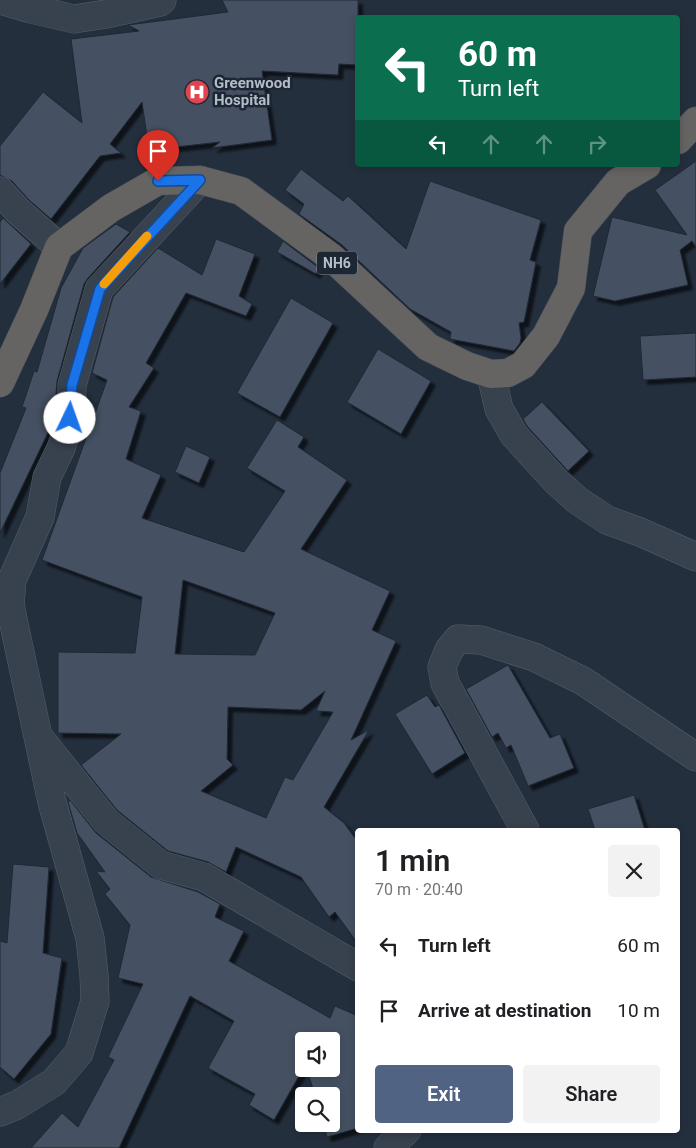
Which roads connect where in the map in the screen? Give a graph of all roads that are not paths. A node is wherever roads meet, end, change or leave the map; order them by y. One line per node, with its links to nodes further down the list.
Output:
1 (0, 0): 2 (street)
2 (162, 0)
3 (696, 121): 4 (highway)
4 (680, 138)
5 (644, 167): 9 (highway, NH6)
6 (200, 180): 8 (highway, NH6); 9 (highway, NH6); 12 (street)
7 (0, 190): 8 (street)
8 (59, 247): 10 (highway)
9 (491, 374): 11 (street)
10 (0, 383)
11 (696, 557)
12 (38, 736): 15 (street); 16 (street)
13 (696, 757): 14 (street)
14 (524, 828)
15 (355, 965)
16 (0, 1112)
17 (404, 1133): 18 (street)
18 (388, 1148)

